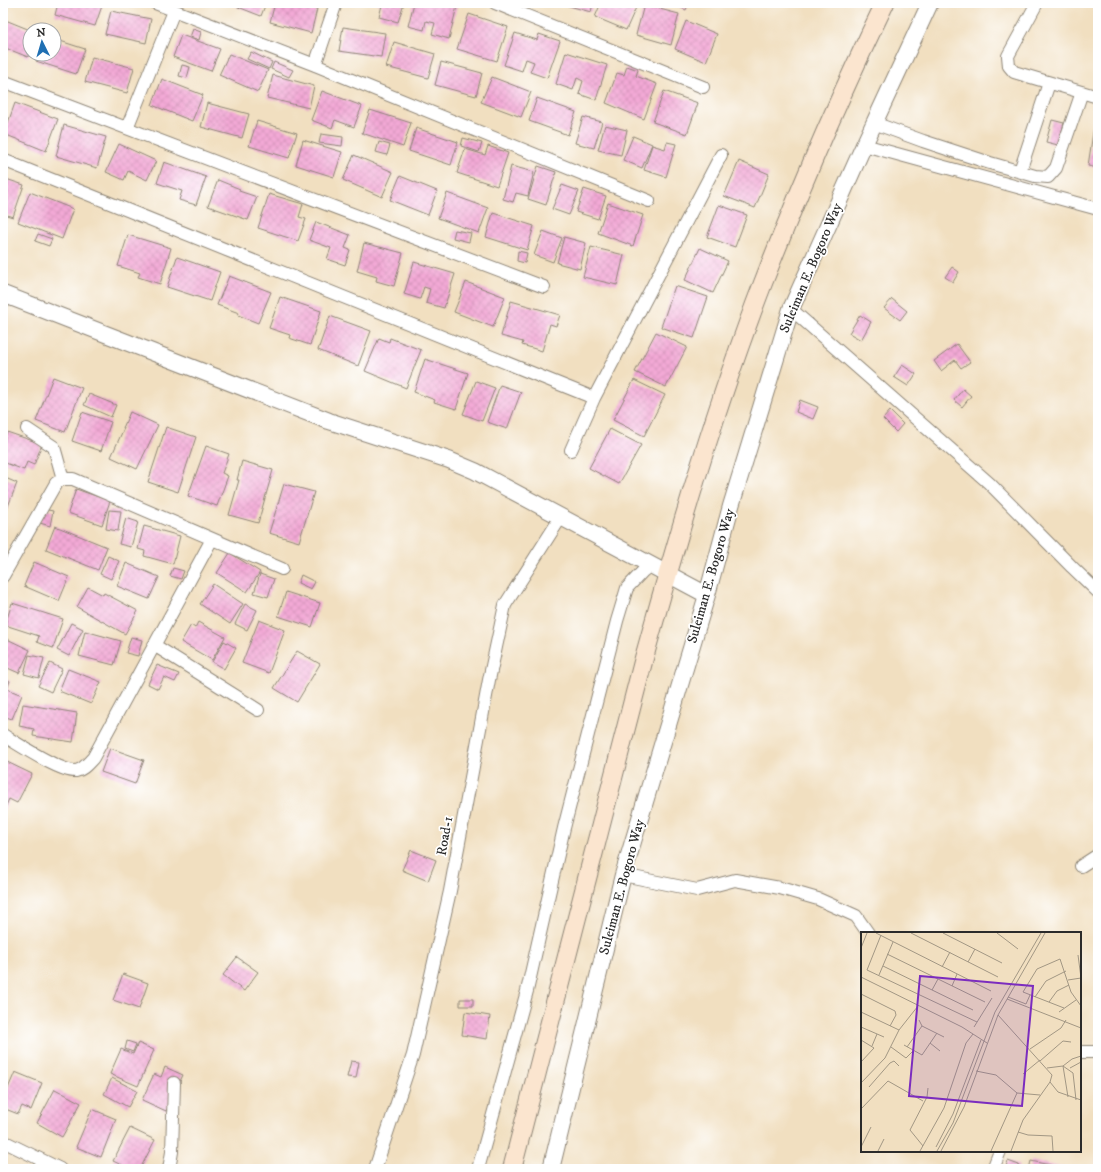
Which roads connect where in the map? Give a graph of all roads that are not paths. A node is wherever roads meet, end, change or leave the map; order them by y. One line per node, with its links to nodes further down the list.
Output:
1 (155, 3): 7 (street)
2 (336, 3): 8 (street)
3 (495, 3): 11 (street)
4 (885, 3): 33 (main road)
5 (930, 3): 14 (street, Suleiman E. Bogoro Way)
6 (1037, 3): 10 (street)
7 (174, 10): 8 (street); 15 (street)
8 (315, 65): 20 (street)
9 (3, 81): 15 (street)
10 (1049, 83): 12 (street); 19 (street)
11 (703, 87)
12 (1082, 92): 13 (street); 19 (street)
13 (1098, 97)
14 (874, 123): 16 (street, Suleiman E. Bogoro Way); 19 (street)
15 (127, 128): 22 (street)
16 (864, 145): 21 (street); 24 (street, Suleiman E. Bogoro Way)
17 (721, 155): 25 (street)
18 (3, 160): 25 (street)
19 (1020, 171)
20 (649, 201)
21 (1098, 209)
22 (544, 287)
23 (4, 295): 29 (street)
24 (790, 309): 35 (street); 36 (street, Suleiman E. Bogoro Way)
25 (594, 398): 27 (street)
26 (27, 429): 28 (street)
27 (571, 450)
28 (63, 478): 30 (street); 34 (street)
29 (561, 517): 31 (street); 51 (street, Road-1)
30 (212, 539): 32 (street); 37 (street)
31 (651, 565): 33 (street); 52 (street)
32 (282, 569)
33 (667, 574): 36 (street); 53 (main road)
34 (3, 576)
35 (1098, 592)
36 (707, 596): 42 (street, Suleiman E. Bogoro Way)
37 (154, 644): 38 (street); 39 (street)
38 (258, 710)
39 (3, 735)
40 (1098, 855): 41 (street)
41 (1081, 866)
42 (623, 875): 43 (street); 54 (street, Suleiman E. Bogoro Way)
43 (867, 932)
44 (1081, 1052): 45 (street)
45 (1098, 1052)
46 (174, 1082): 50 (street)
47 (3, 1141): 49 (street)
48 (1000, 1152): 55 (street)
49 (60, 1169)
50 (169, 1169)
51 (375, 1169)
52 (478, 1169)
53 (512, 1169)
54 (551, 1169)
55 (992, 1169)

